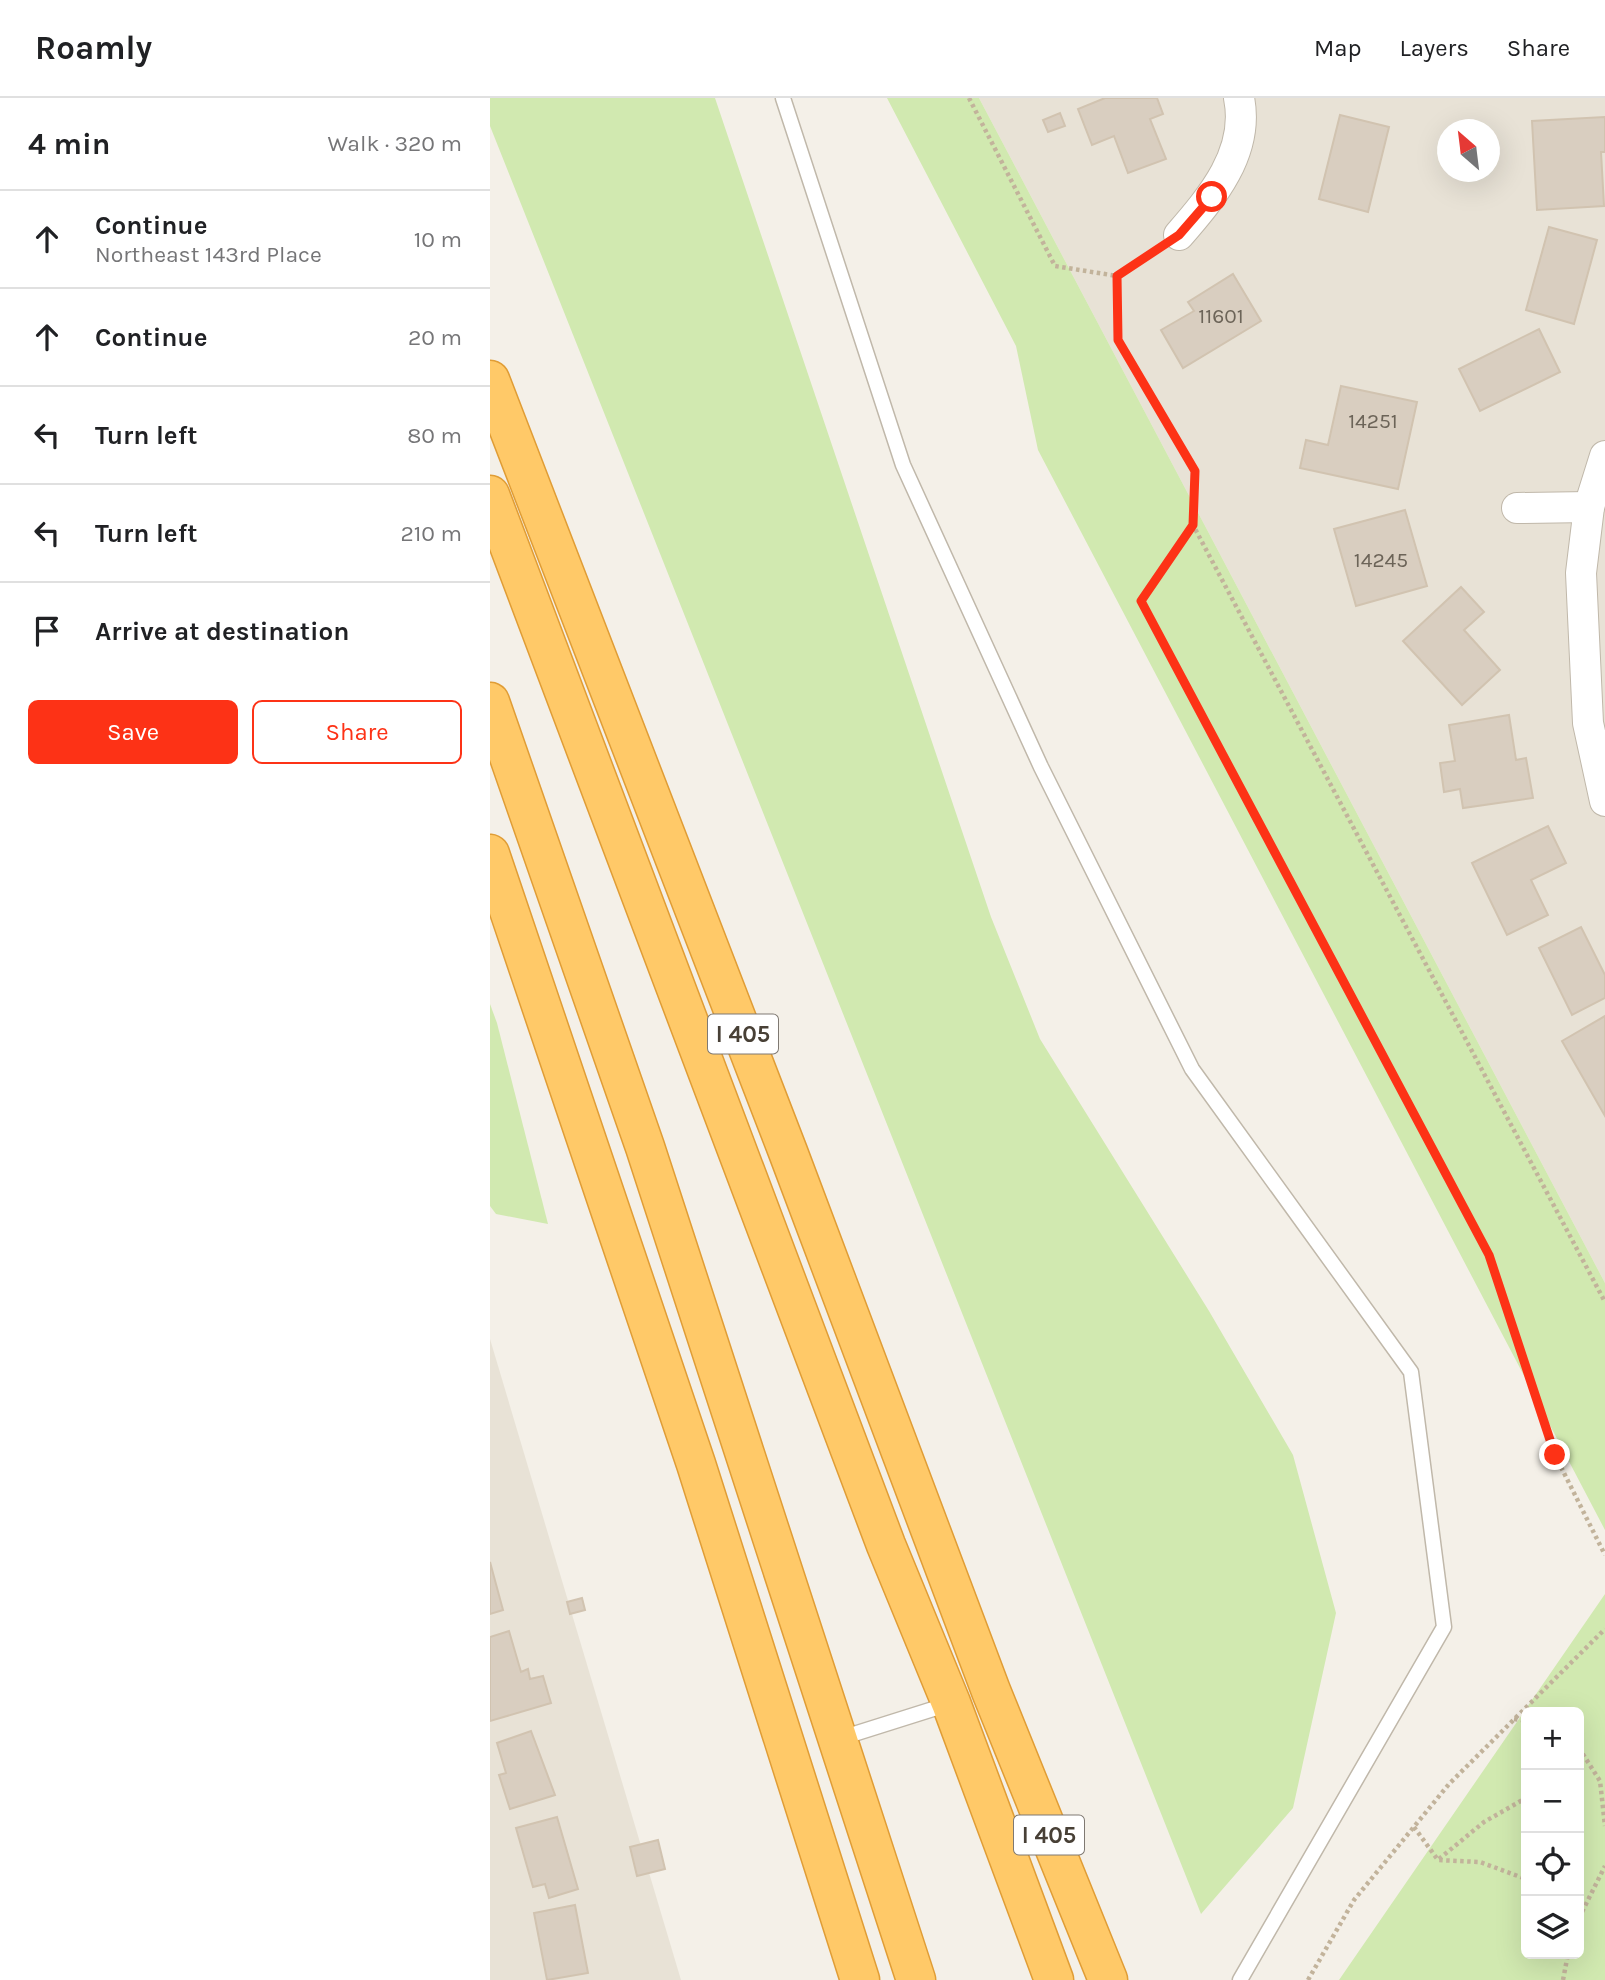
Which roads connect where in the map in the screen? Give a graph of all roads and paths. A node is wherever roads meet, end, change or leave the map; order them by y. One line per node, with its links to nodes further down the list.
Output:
1 (783, 98): 37 (lane)
2 (969, 98): 5 (path)
3 (1238, 98): 4 (street)
4 (1179, 235): 5 (path)
5 (1117, 276): 11 (path)
6 (490, 380): 36 (highway, I 405)
7 (1605, 456): 9 (street)
8 (490, 495): 18 (highway, I 405)
9 (1589, 507): 10 (street); 13 (street)
10 (1517, 508)
11 (1193, 525): 15 (path); 16 (path)
12 (490, 702): 21 (highway)
13 (1605, 801)
14 (490, 854): 30 (highway)
15 (1605, 1302)
16 (1605, 1555)
17 (1605, 1629): 19 (path)
18 (951, 1703): 21 (lane); 35 (highway, I 405)
19 (1513, 1719): 20 (path); 25 (path)
20 (1521, 1720)
21 (836, 1739): 34 (highway)
22 (1585, 1758): 24 (path)
23 (1521, 1801): 26 (path)
24 (1605, 1826)
25 (1414, 1827): 26 (path); 38 (path)
26 (1438, 1860): 28 (path)
27 (1605, 1866): 29 (path)
28 (1521, 1877)
29 (1584, 1906)
30 (849, 1944): 32 (highway); 33 (highway)
31 (1567, 1959): 39 (path)
32 (860, 1980)
33 (888, 1980)
34 (916, 1980)
35 (1054, 1980)
36 (1108, 1980)
37 (1241, 1980)
38 (1308, 1980)
39 (1563, 1980)

